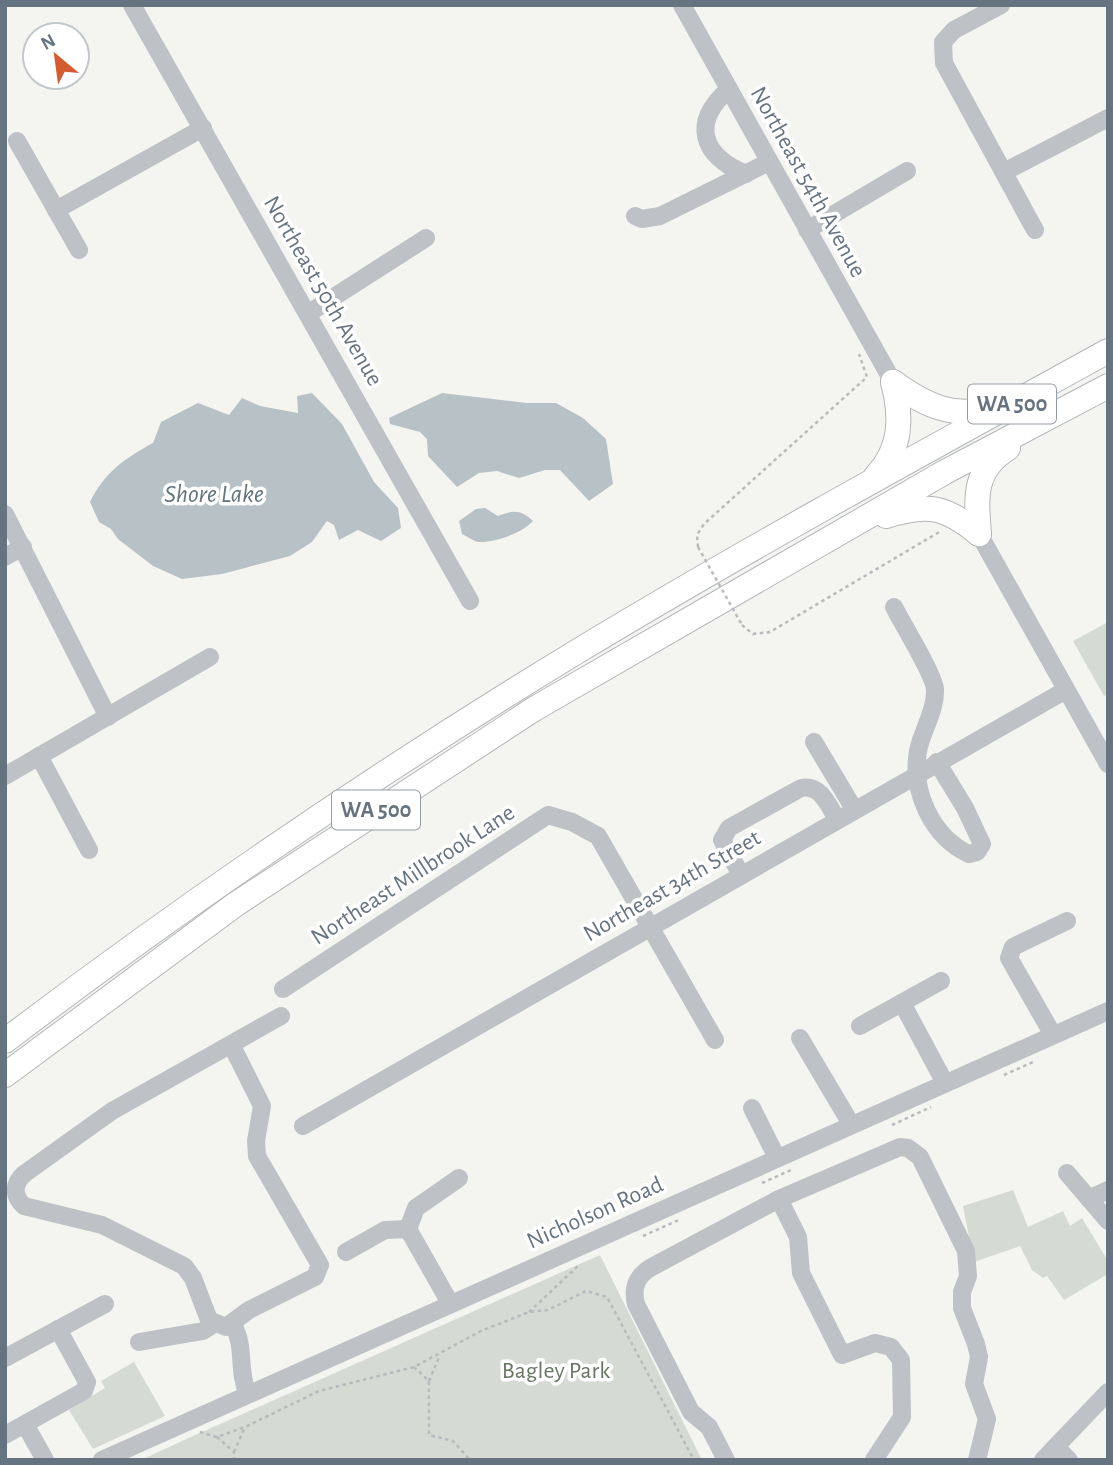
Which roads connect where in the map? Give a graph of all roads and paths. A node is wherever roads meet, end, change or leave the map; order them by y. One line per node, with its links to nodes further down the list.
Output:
1 (132, 5): 6 (street, Northeast 50th Avenue)
2 (682, 5): 4 (street, Northeast 54th Avenue)
3 (1001, 5): 10 (street)
4 (729, 89): 8 (street, Northeast 54th Avenue); 11 (street)
5 (1108, 118): 10 (street)
6 (202, 128): 12 (street); 18 (street, Northeast 50th Avenue)
7 (17, 141): 12 (street)
8 (769, 162): 11 (street); 14 (street, Northeast 54th Avenue)
9 (906, 171): 14 (street)
10 (1004, 172): 15 (street)
11 (746, 174): 13 (street)
12 (56, 210): 17 (street)
13 (635, 216)
14 (807, 230): 21 (street, Northeast 54th Avenue)
15 (1035, 230)
16 (426, 238): 18 (street)
17 (79, 250)
18 (309, 313): 30 (street, Northeast 50th Avenue)
19 (1101, 355): 21 (highway); 23 (highway, WA 500)
20 (861, 359): 25 (path, bridge)
21 (892, 382): 23 (highway)
22 (1108, 386): 26 (highway); 29 (highway, WA 500)
23 (870, 482): 56 (highway, WA 500)
24 (5, 514): 27 (street)
25 (944, 529)
26 (979, 534): 29 (highway); 33 (street)
27 (23, 547): 28 (street); 34 (street)
28 (5, 557)
29 (765, 574): 58 (highway, WA 500)
30 (470, 601)
31 (894, 607): 39 (street)
32 (210, 657): 34 (street)
33 (1066, 690): 37 (street, Northeast 34th Street); 38 (street)
34 (108, 717): 36 (street)
35 (814, 742): 41 (street)
36 (39, 757): 40 (street); 43 (street)
37 (937, 762): 39 (street, Northeast 34th Street); 39 (street)
38 (1108, 764)
39 (918, 773): 41 (street, Northeast 34th Street)
40 (5, 776)
41 (854, 809): 42 (street, Northeast 34th Street)
42 (837, 819): 44 (street, Northeast 34th Street); 44 (street)
43 (89, 850)
44 (741, 875): 46 (street, Northeast 34th Street)
45 (1067, 921): 53 (street)
46 (652, 926): 48 (street, Northeast Millbrook Lane); 55 (street); 62 (street, Northeast 34th Street)
47 (941, 981): 49 (street)
48 (283, 989)
49 (902, 1003): 52 (street); 59 (street)
50 (1108, 1011): 53 (street, Nicholson Road)
51 (281, 1016): 57 (street)
52 (860, 1026)
53 (1053, 1035): 59 (street, Nicholson Road)
54 (800, 1038): 61 (street)
55 (715, 1040)
56 (5, 1041)
57 (231, 1044): 74 (street); 75 (street)
58 (5, 1074)
59 (945, 1083): 61 (street, Nicholson Road)
60 (752, 1108): 63 (street)
61 (851, 1124): 63 (street, Nicholson Road)
62 (303, 1125)
63 (777, 1158): 72 (street, Nicholson Road)
64 (1067, 1173): 68 (street)
65 (459, 1178): 70 (street)
66 (1108, 1190): 68 (street)
67 (779, 1199): 96 (street); 97 (street); 98 (street)
68 (1089, 1199): 69 (street)
69 (1108, 1221)
70 (408, 1229): 71 (street); 72 (street)
71 (346, 1252)
72 (450, 1303): 83 (street, Nicholson Road)
73 (105, 1304): 76 (street)
74 (214, 1324): 75 (street); 77 (street)
75 (233, 1325): 83 (street)
76 (58, 1329): 79 (street); 85 (street)
77 (139, 1342)
78 (441, 1354): 80 (path); 81 (path); 95 (path)
79 (5, 1358)
80 (414, 1367): 81 (path); 86 (path)
81 (429, 1381): 94 (path)
82 (1108, 1392): 90 (street)
83 (247, 1394): 84 (street, Nicholson Road)
84 (186, 1422): 88 (path); 92 (street, Nicholson Road)
85 (26, 1426): 87 (street); 91 (street)
86 (245, 1427): 88 (path); 89 (path)
87 (5, 1435)
88 (217, 1437): 89 (path)
89 (234, 1452): 93 (path)
90 (1050, 1453): 99 (street)
91 (45, 1460)
92 (102, 1460)
93 (233, 1460)
94 (470, 1460)
95 (694, 1460)
96 (726, 1460)
97 (874, 1460)
98 (976, 1460)
99 (1069, 1460)

